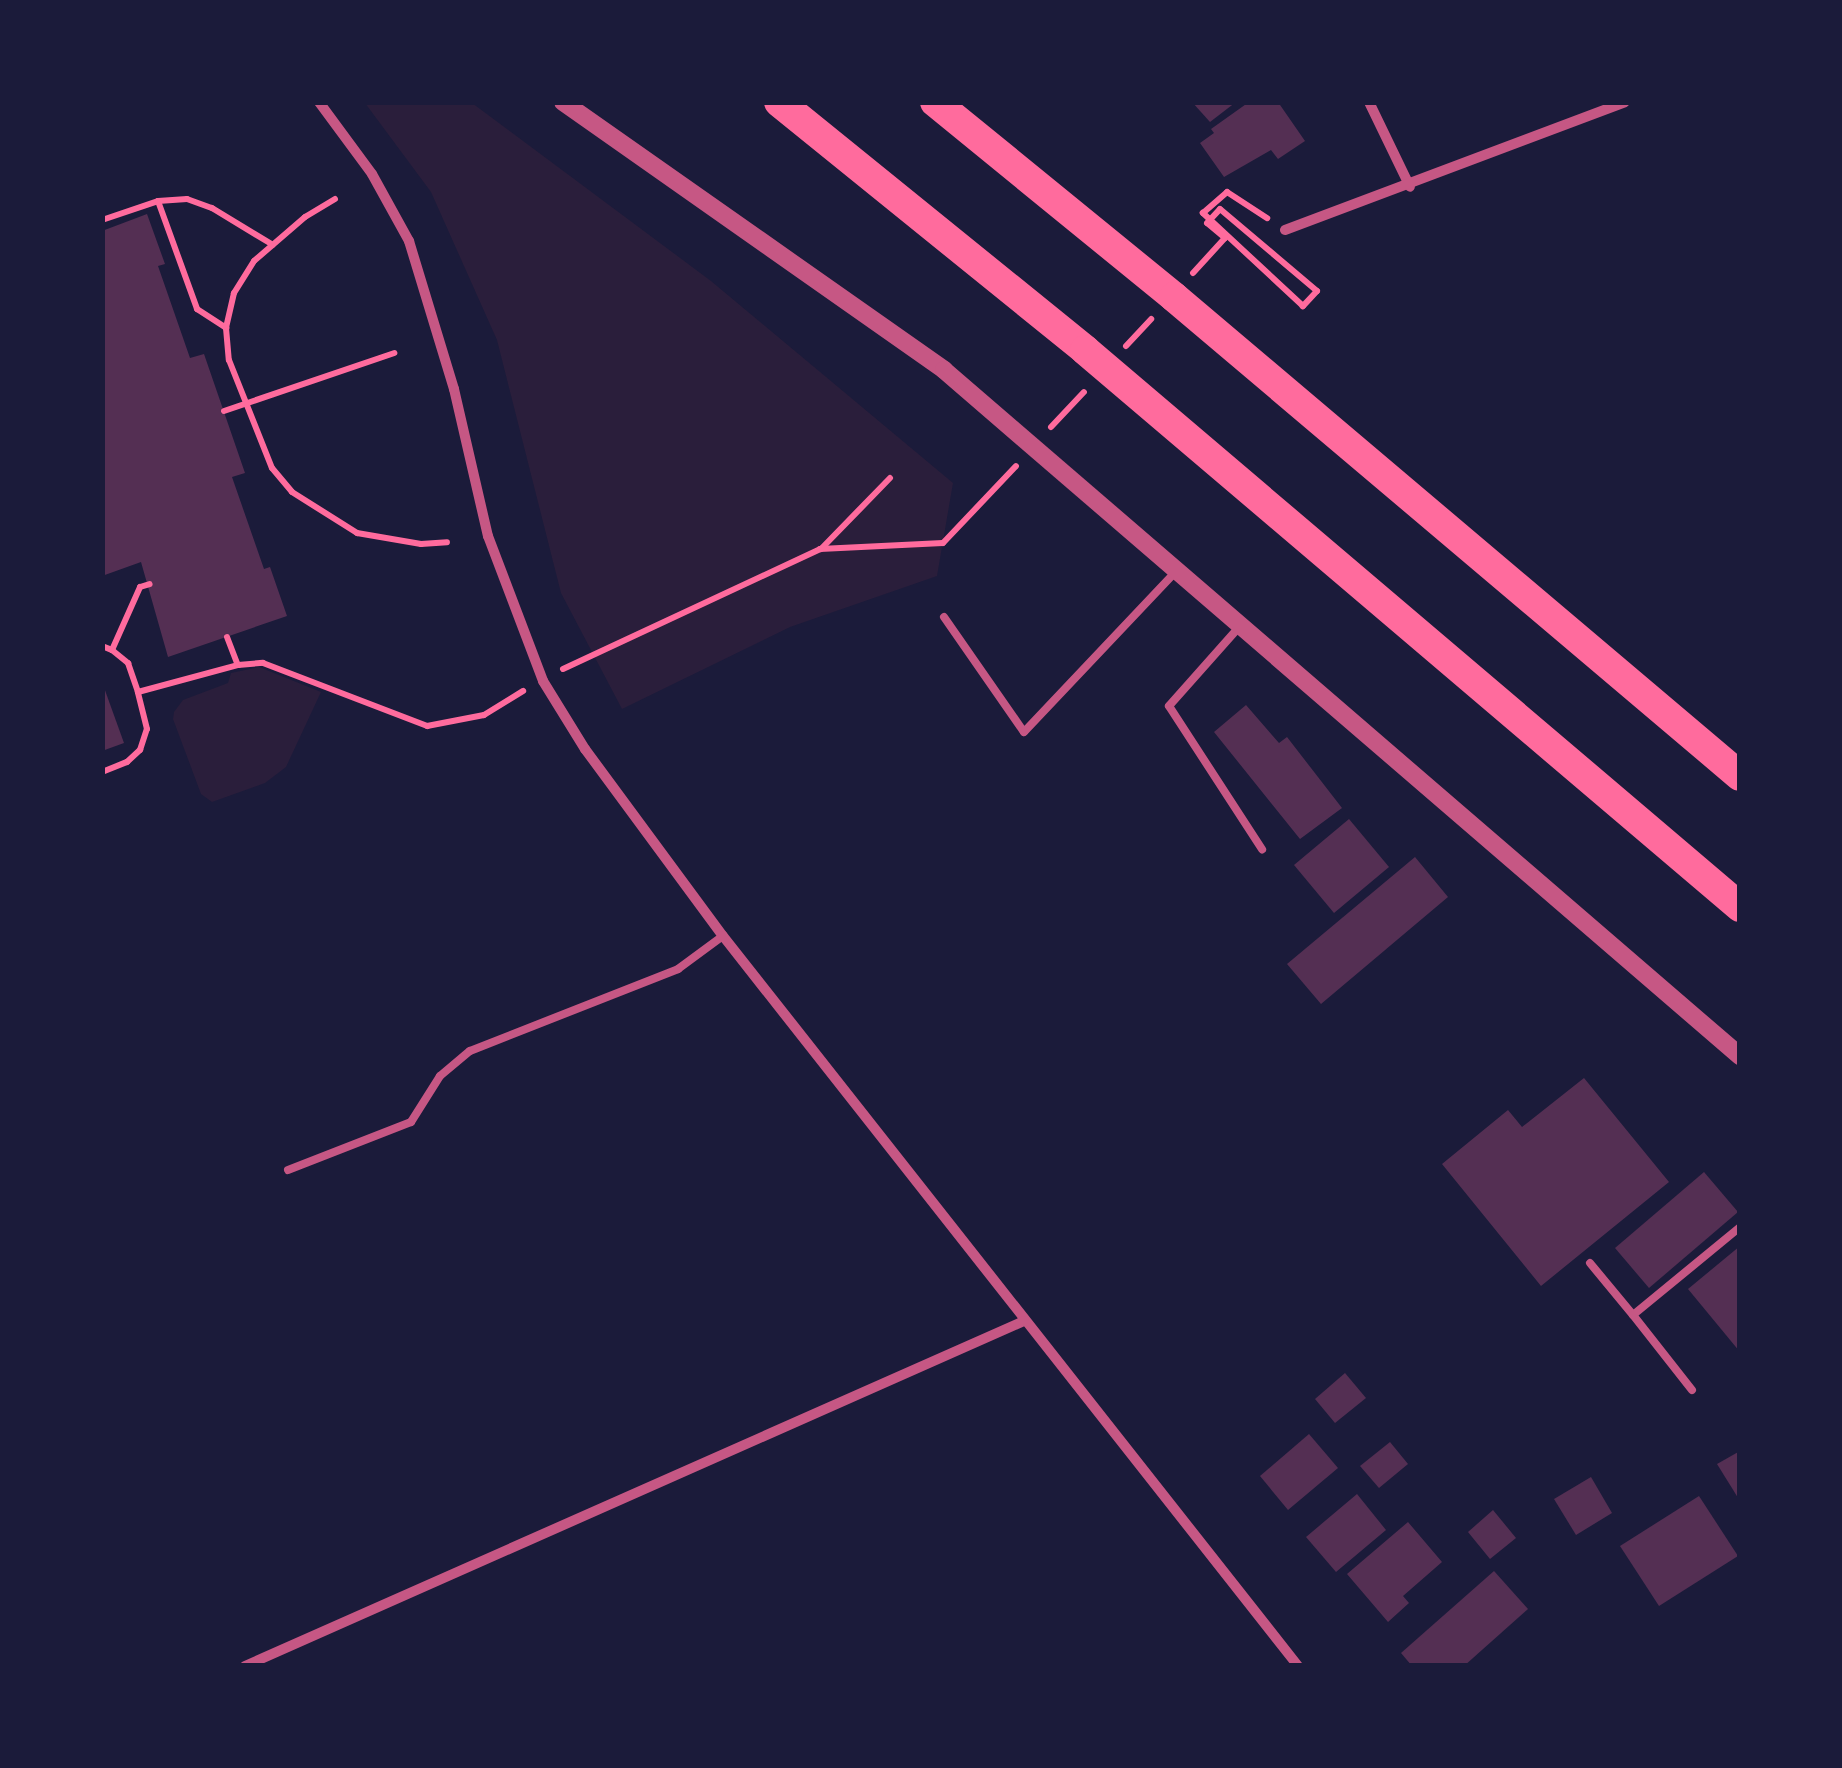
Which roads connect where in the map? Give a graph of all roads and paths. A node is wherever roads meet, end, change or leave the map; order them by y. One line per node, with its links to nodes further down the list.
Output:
1 (319, 102): 37 (street)
2 (563, 102): 22 (street)
3 (779, 102): 36 (highway)
4 (935, 102): 34 (highway)
5 (1369, 102): 7 (street)
6 (1626, 102): 7 (street)
7 (1410, 186): 12 (street)
8 (335, 199): 13 (path)
9 (158, 201): 11 (path); 13 (path); 14 (path)
10 (1220, 209): 12 (path)
11 (102, 220)
12 (1285, 230)
13 (273, 245): 14 (path)
14 (226, 328): 16 (path)
15 (394, 353): 16 (path)
16 (246, 404): 17 (path); 20 (path)
17 (224, 411)
18 (890, 478): 21 (path)
19 (962, 524): 21 (path)
20 (447, 542)
21 (820, 549): 30 (path)
22 (1176, 571): 24 (lane); 25 (street)
23 (150, 584): 28 (path)
24 (944, 618)
25 (1240, 626): 35 (lane); 38 (street)
26 (227, 637): 29 (path)
27 (102, 646): 28 (path)
28 (112, 650): 32 (path)
29 (238, 665): 31 (path); 32 (path)
30 (562, 670)
31 (526, 690)
32 (138, 692): 33 (path)
33 (102, 772)
34 (1740, 776)
35 (1262, 849)
36 (1740, 907)
37 (723, 936): 39 (lane); 43 (street)
38 (1740, 1056)
39 (288, 1170)
40 (1740, 1228): 42 (lane)
41 (1590, 1263): 42 (lane)
42 (1633, 1316): 44 (lane)
43 (1024, 1320): 45 (street); 46 (street)
44 (1692, 1390)
45 (245, 1666)
46 (1298, 1666)

